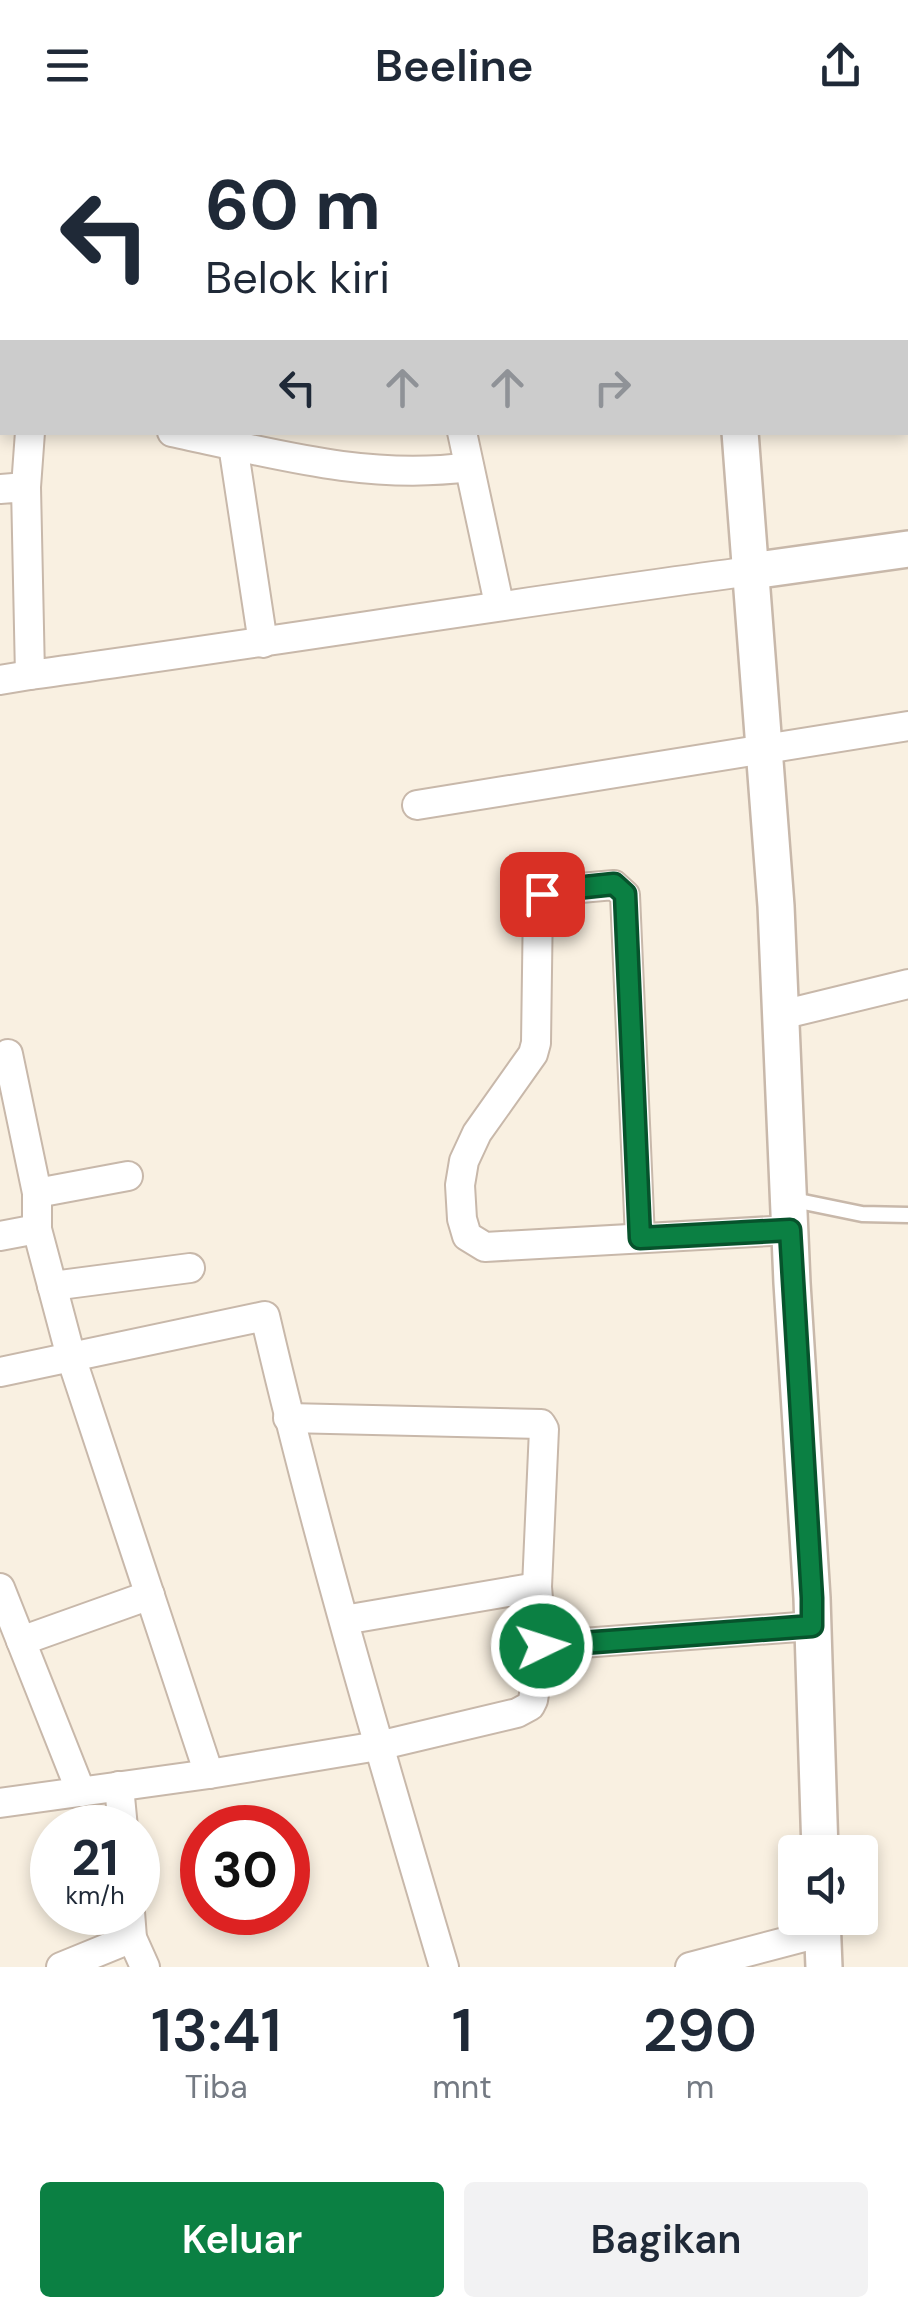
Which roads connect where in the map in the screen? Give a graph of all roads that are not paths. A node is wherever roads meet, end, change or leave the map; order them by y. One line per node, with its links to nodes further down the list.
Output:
1 (29, 435): 7 (street)
2 (186, 435): 5 (street)
3 (463, 435): 6 (street)
4 (740, 435): 9 (street)
5 (233, 445): 6 (street); 11 (street)
6 (469, 466): 10 (street)
7 (13, 488): 12 (street)
8 (908, 549): 9 (street)
9 (751, 571): 10 (street); 15 (street)
10 (498, 604): 11 (street)
11 (263, 643): 12 (street)
12 (30, 675): 13 (street)
13 (0, 680)
14 (908, 726): 15 (street)
15 (764, 750): 16 (street); 18 (street)
16 (418, 805)
17 (908, 984): 18 (street)
18 (780, 1015): 22 (street)
19 (8, 1054): 21 (street)
20 (128, 1176): 21 (street)
21 (38, 1194): 24 (street)
22 (789, 1214): 23 (lane); 26 (street); 36 (street)
23 (908, 1216)
24 (36, 1229): 25 (street); 28 (street)
25 (0, 1236)
26 (640, 1238): 26 (street)
27 (190, 1268): 28 (street)
28 (52, 1286): 29 (street)
29 (70, 1357): 30 (street); 31 (street); 34 (street)
30 (0, 1372)
31 (288, 1418): 32 (street); 35 (street)
32 (537, 1587): 35 (street); 38 (street)
33 (0, 1588): 37 (street)
34 (150, 1595): 37 (street); 40 (street)
35 (344, 1620): 39 (street)
36 (812, 1626): 38 (street); 45 (street)
37 (21, 1641): 42 (street)
38 (542, 1646): 39 (street)
39 (378, 1746): 40 (street); 52 (street)
40 (209, 1774): 41 (street)
41 (119, 1786): 42 (street); 44 (street)
42 (82, 1792): 43 (street)
43 (0, 1804)
44 (120, 1805)
45 (819, 1835)
46 (114, 1935): 50 (street)
47 (134, 1935): 51 (street)
48 (788, 1935): 53 (street)
49 (823, 1935): 54 (street)
50 (61, 1967)
51 (146, 1967)
52 (444, 1967)
53 (690, 1967)
54 (824, 1967)

